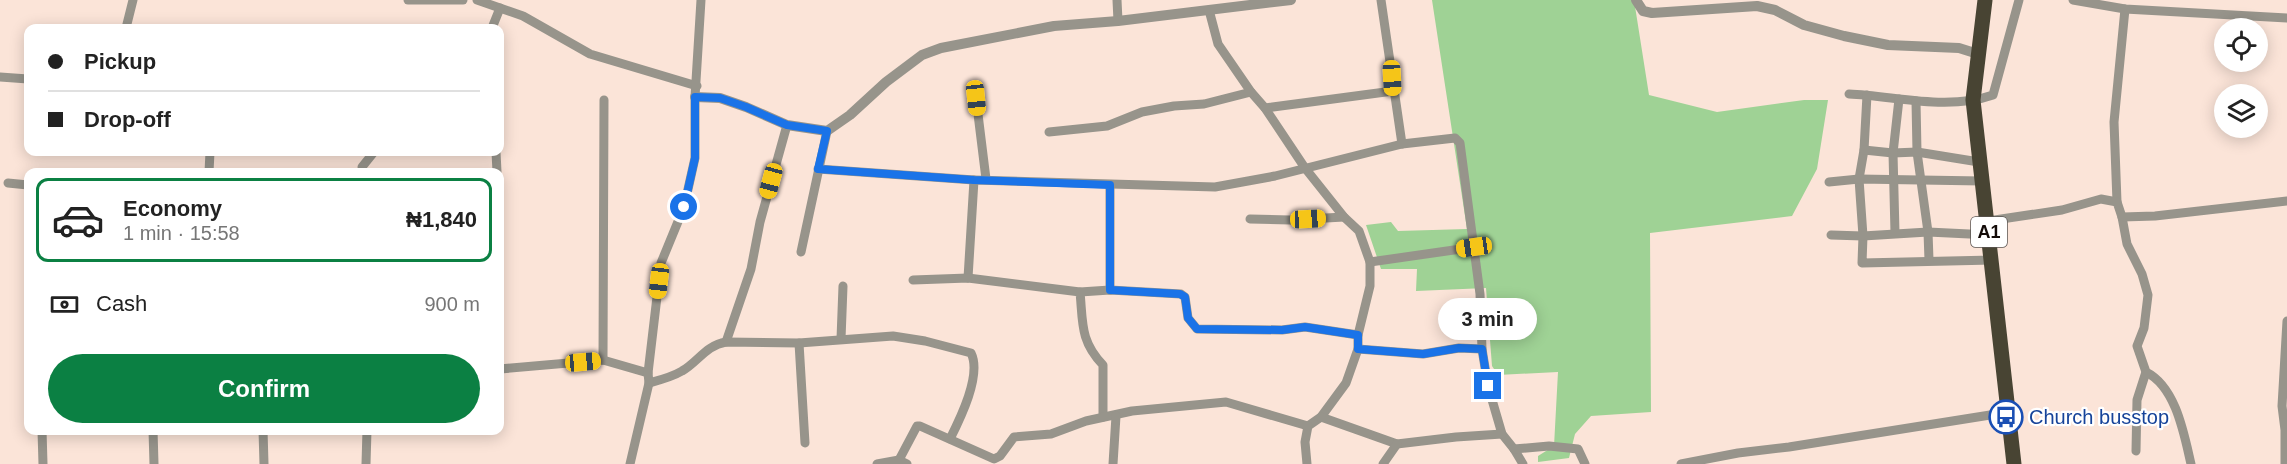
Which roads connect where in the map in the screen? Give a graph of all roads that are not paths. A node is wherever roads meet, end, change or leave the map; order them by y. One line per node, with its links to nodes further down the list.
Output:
1 (132, 0): 20 (street)
2 (408, 0): 3 (street)
3 (413, 0): 4 (street)
4 (438, 0): 5 (street)
5 (463, 0)
6 (477, 0): 15 (street)
7 (701, 0): 25 (street)
8 (1117, 0): 19 (street)
9 (1291, 0): 17 (street)
10 (1382, 0): 26 (street)
11 (1636, 0): 22 (street)
12 (1984, 0): 22 (highway, A1)
13 (2019, 0): 33 (street)
14 (2073, 0): 16 (street)
15 (500, 8): 21 (street); 25 (street)
16 (2125, 9): 18 (street); 59 (street)
17 (1209, 10): 19 (street); 27 (street)
18 (2287, 18)
19 (1118, 21): 37 (street)
20 (127, 24)
21 (494, 24)
22 (1978, 54): 33 (highway, A1)
23 (0, 76): 24 (street)
24 (24, 79)
25 (696, 91): 36 (street); 88 (street)
26 (1393, 91): 35 (street); 39 (street)
27 (1251, 92): 35 (street); 38 (street)
28 (1849, 94): 29 (street)
29 (1867, 95): 31 (street); 40 (street)
30 (976, 98): 49 (street)
31 (1899, 99): 34 (street); 42 (street)
32 (604, 100): 85 (street)
33 (1973, 100): 34 (street); 44 (highway, A1)
34 (1917, 101): 41 (street)
35 (1265, 108): 46 (street)
36 (787, 125): 37 (street); 81 (street)
37 (827, 131): 47 (street)
38 (1049, 132)
39 (1402, 144): 46 (street); 68 (street)
40 (1864, 150): 42 (street); 48 (street)
41 (1917, 152): 42 (street); 44 (street); 52 (street)
42 (1893, 153): 51 (street)
43 (371, 156): 45 (street)
44 (1979, 162): 53 (highway, A1)
45 (362, 168)
46 (1305, 168): 57 (street); 60 (street)
47 (818, 169): 50 (street); 69 (street)
48 (1859, 178): 51 (street); 54 (street); 67 (street)
49 (986, 179): 50 (street); 57 (street)
50 (974, 180): 73 (street)
51 (1893, 180): 52 (street); 65 (street)
52 (1922, 181): 53 (street); 64 (street)
53 (1982, 181): 63 (highway, A1)
54 (1829, 182)
55 (8, 183): 56 (street)
56 (24, 185)
57 (1110, 185): 76 (street)
58 (2287, 201): 61 (street)
59 (2117, 202): 61 (street); 63 (street)
60 (1344, 217): 62 (street); 72 (street)
61 (2122, 217): 87 (street)
62 (1250, 219)
63 (1989, 228): 64 (street); 71 (highway, A1)
64 (1928, 232): 65 (street); 70 (street)
65 (1895, 233): 67 (street)
66 (1831, 235): 67 (street)
67 (1863, 236): 70 (street)
68 (1474, 247): 72 (street); 84 (street)
69 (801, 252)
70 (1929, 260): 71 (street)
71 (1992, 260): 89 (highway, A1)
72 (1370, 262): 79 (street)
73 (968, 278): 74 (street); 77 (street)
74 (913, 280)
75 (843, 286): 80 (street)
76 (1110, 290): 77 (street); 79 (street)
77 (1080, 292): 91 (street)
78 (2287, 321): 120 (street)
79 (1358, 335): 83 (street)
80 (841, 339): 82 (street); 99 (street)
81 (726, 342): 82 (street); 88 (street)
82 (799, 343): 100 (street)
83 (1358, 349): 84 (street); 92 (street)
84 (1482, 349): 94 (street)
85 (603, 360): 86 (street); 88 (street)
86 (504, 369)
87 (2146, 372): 103 (street); 119 (street)
88 (649, 378): 110 (street)
89 (2009, 412): 105 (street); 118 (highway, A1)
90 (1116, 416): 91 (street); 93 (street); 112 (street)
91 (1103, 417): 99 (street)
92 (1321, 417): 93 (street); 101 (street)
93 (1308, 426): 113 (street)
94 (1502, 434): 101 (street); 102 (street)
95 (42, 435): 106 (street)
96 (153, 435): 107 (street)
97 (263, 435): 108 (street)
98 (367, 435): 109 (street)
99 (950, 439): 104 (street)
100 (805, 442)
101 (1397, 444): 114 (street)
102 (1514, 448): 115 (street); 116 (street)
103 (2136, 451)
104 (903, 462): 111 (street)
105 (1700, 462): 117 (street)
106 (43, 464)
107 (154, 464)
108 (264, 464)
109 (366, 464)
110 (630, 464)
111 (876, 464)
112 (1113, 464)
113 (1307, 464)
114 (1383, 464)
115 (1523, 464)
116 (1585, 464)
117 (1681, 464)
118 (2013, 464)
119 (2191, 464)
120 (2285, 464)

